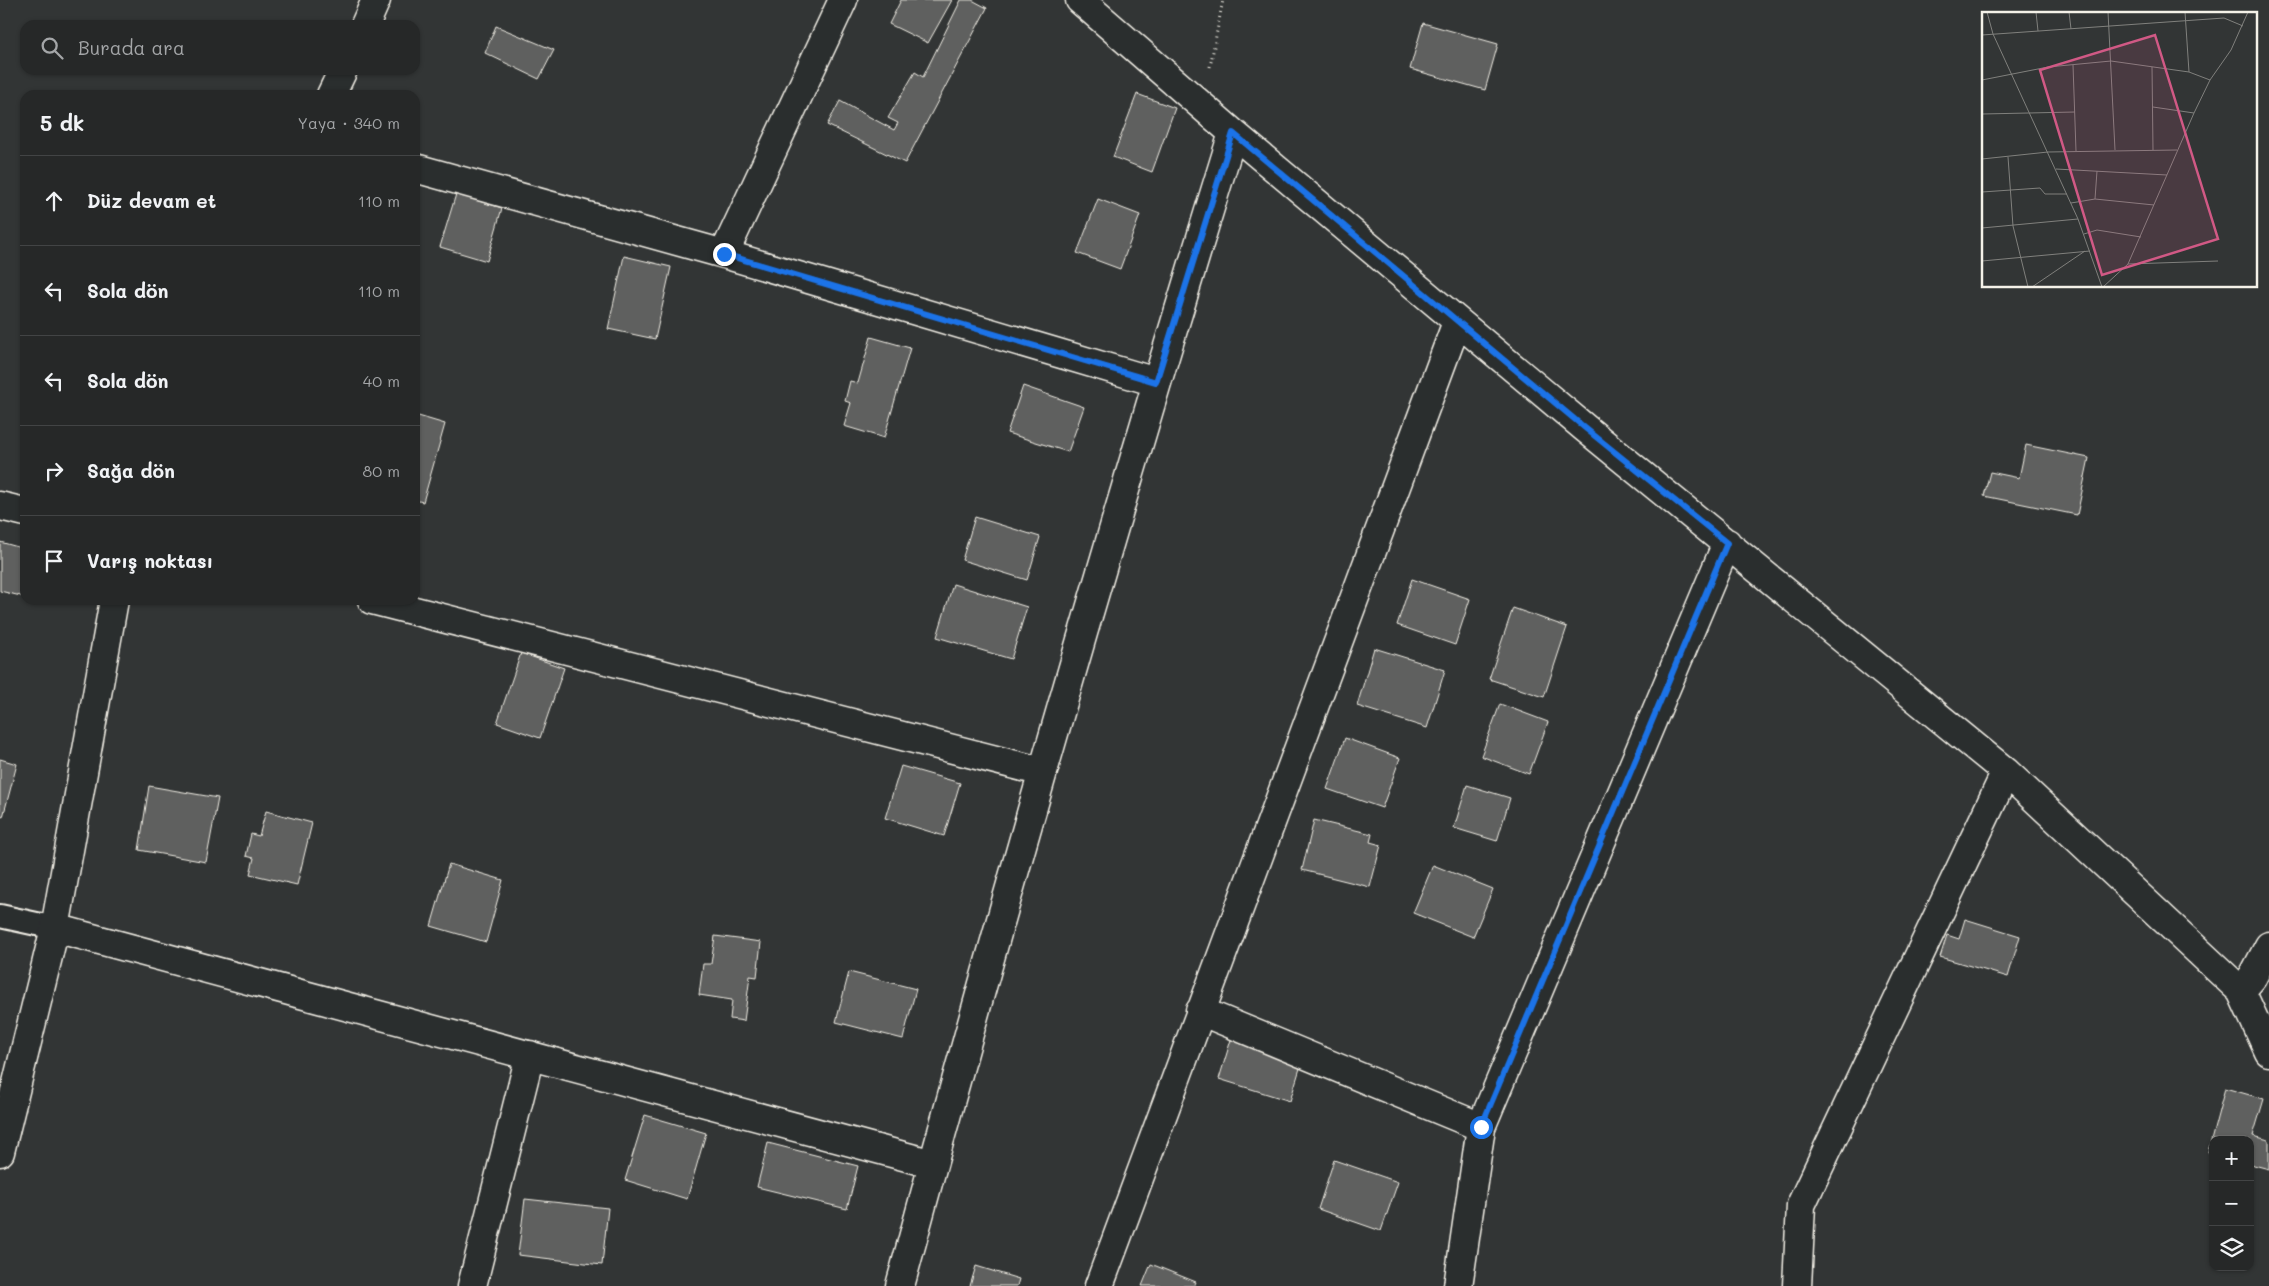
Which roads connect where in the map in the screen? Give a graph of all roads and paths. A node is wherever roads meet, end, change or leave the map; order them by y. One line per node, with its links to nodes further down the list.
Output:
1 (376, 0): 5 (street)
2 (843, 0): 11 (street)
3 (1080, 0): 8 (street)
4 (1223, 0): 8 (path)
5 (366, 20)
6 (341, 75): 7 (street)
7 (333, 90)
8 (1203, 107): 9 (street)
9 (1233, 133): 12 (street); 13 (street)
10 (420, 169): 11 (street)
11 (724, 254): 13 (street)
12 (1457, 322): 16 (street); 25 (street)
13 (1156, 382): 19 (street)
14 (0, 506): 15 (street)
15 (20, 511)
16 (1727, 543): 20 (street); 28 (street)
17 (113, 605): 22 (street)
18 (392, 605): 19 (street)
19 (1043, 772): 30 (street)
20 (2006, 772): 24 (street); 35 (street)
21 (0, 916): 22 (lane)
22 (55, 928): 27 (street); 29 (street)
23 (2269, 946): 24 (street)
24 (2241, 991): 26 (street)
25 (1200, 1011): 28 (street); 33 (street)
26 (2269, 1052)
27 (530, 1055): 30 (street); 31 (street)
28 (1481, 1127): 34 (street)
29 (0, 1152)
30 (933, 1164): 32 (street)
31 (472, 1286)
32 (900, 1286)
33 (1099, 1286)
34 (1458, 1286)
35 (1797, 1286)

